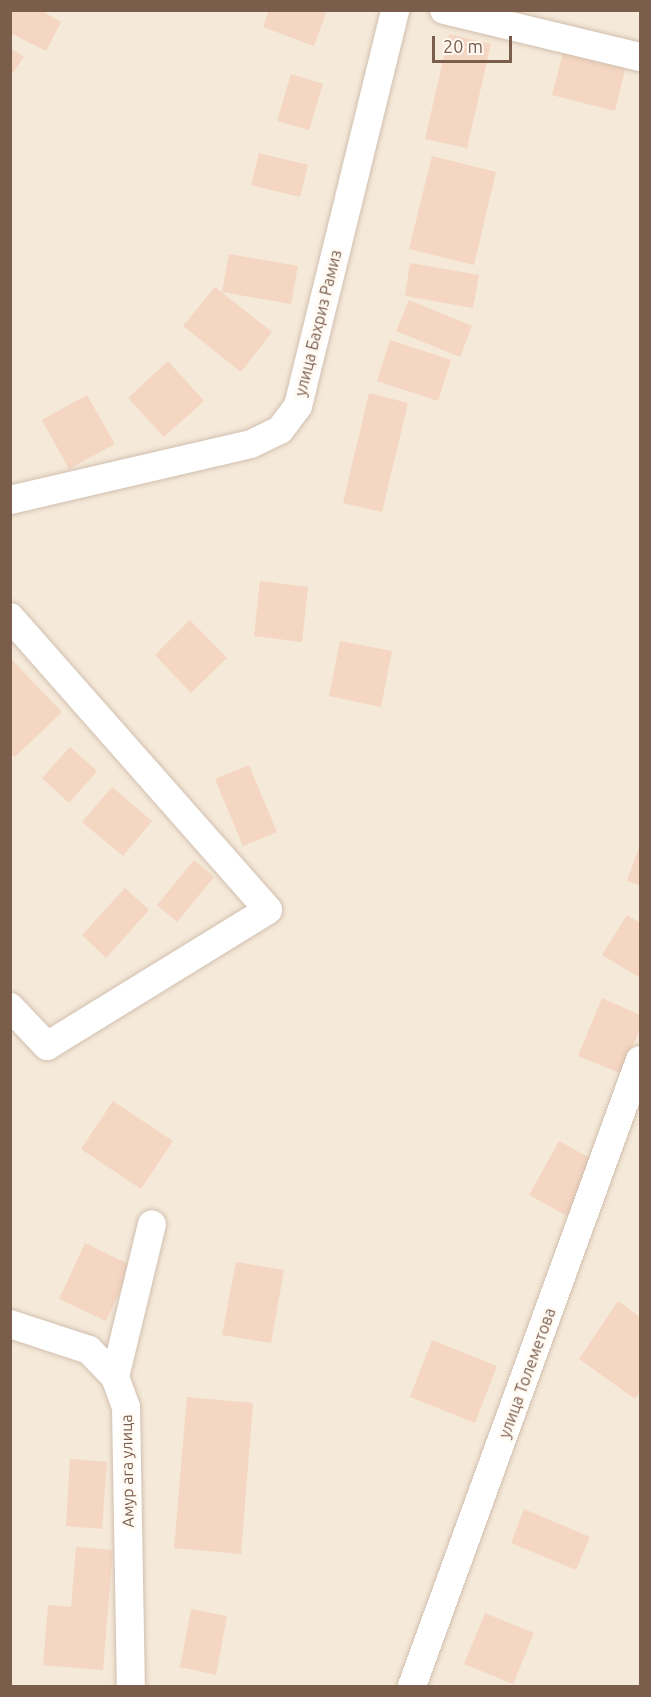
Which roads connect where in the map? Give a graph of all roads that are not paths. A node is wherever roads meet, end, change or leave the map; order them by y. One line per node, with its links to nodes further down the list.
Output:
1 (395, 10): 4 (street, улица Бахриз Рамиз)
2 (444, 10): 3 (street)
3 (640, 57)
4 (10, 500)
5 (10, 617): 6 (street)
6 (10, 1007)
7 (640, 1060): 12 (street, улица Толеметова)
8 (152, 1224): 10 (street)
9 (10, 1324): 10 (street, Амур ага улица)
10 (115, 1377): 11 (street, Амур ага улица)
11 (131, 1686)
12 (412, 1686)

